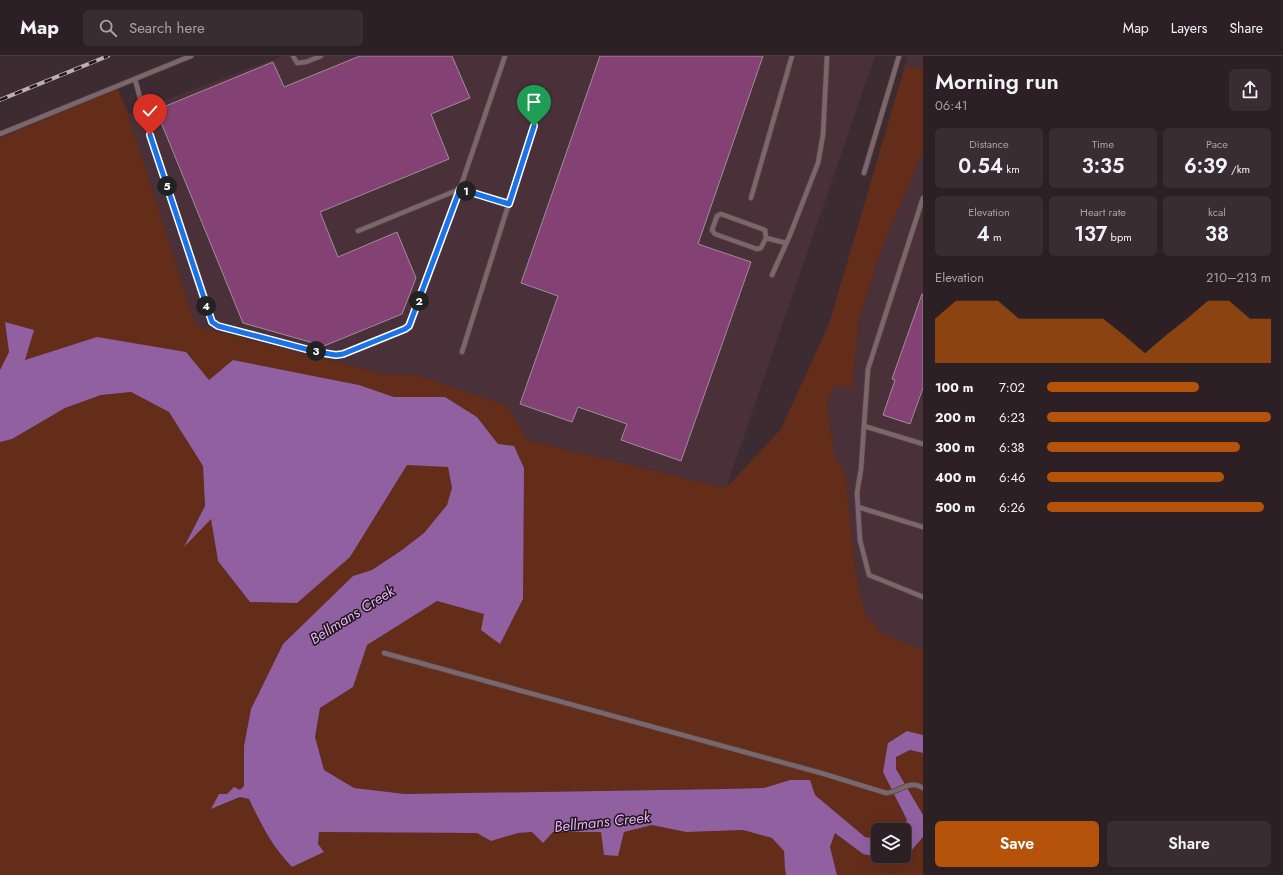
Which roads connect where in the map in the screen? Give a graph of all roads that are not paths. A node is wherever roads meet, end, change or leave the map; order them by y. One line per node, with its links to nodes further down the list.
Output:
1 (191, 56): 8 (lane)
2 (293, 56): 3 (lane)
3 (321, 56)
4 (504, 56): 12 (lane)
5 (792, 56): 13 (lane)
6 (827, 56): 18 (lane)
7 (899, 56): 11 (lane)
8 (135, 79): 10 (lane); 12 (lane)
9 (534, 126): 15 (lane)
10 (0, 134)
11 (864, 173)
12 (460, 189): 15 (lane); 16 (lane)
13 (751, 198)
14 (923, 198): 21 (lane)
15 (509, 204): 20 (lane)
16 (358, 231)
17 (766, 238): 17 (lane); 18 (lane)
18 (786, 243): 19 (lane)
19 (772, 275)
20 (462, 352)
21 (864, 426): 22 (lane); 23 (lane)
22 (923, 444)
23 (858, 507): 24 (lane); 25 (lane)
24 (923, 527)
25 (923, 597)
26 (384, 653): 27 (lane)
27 (923, 788)

